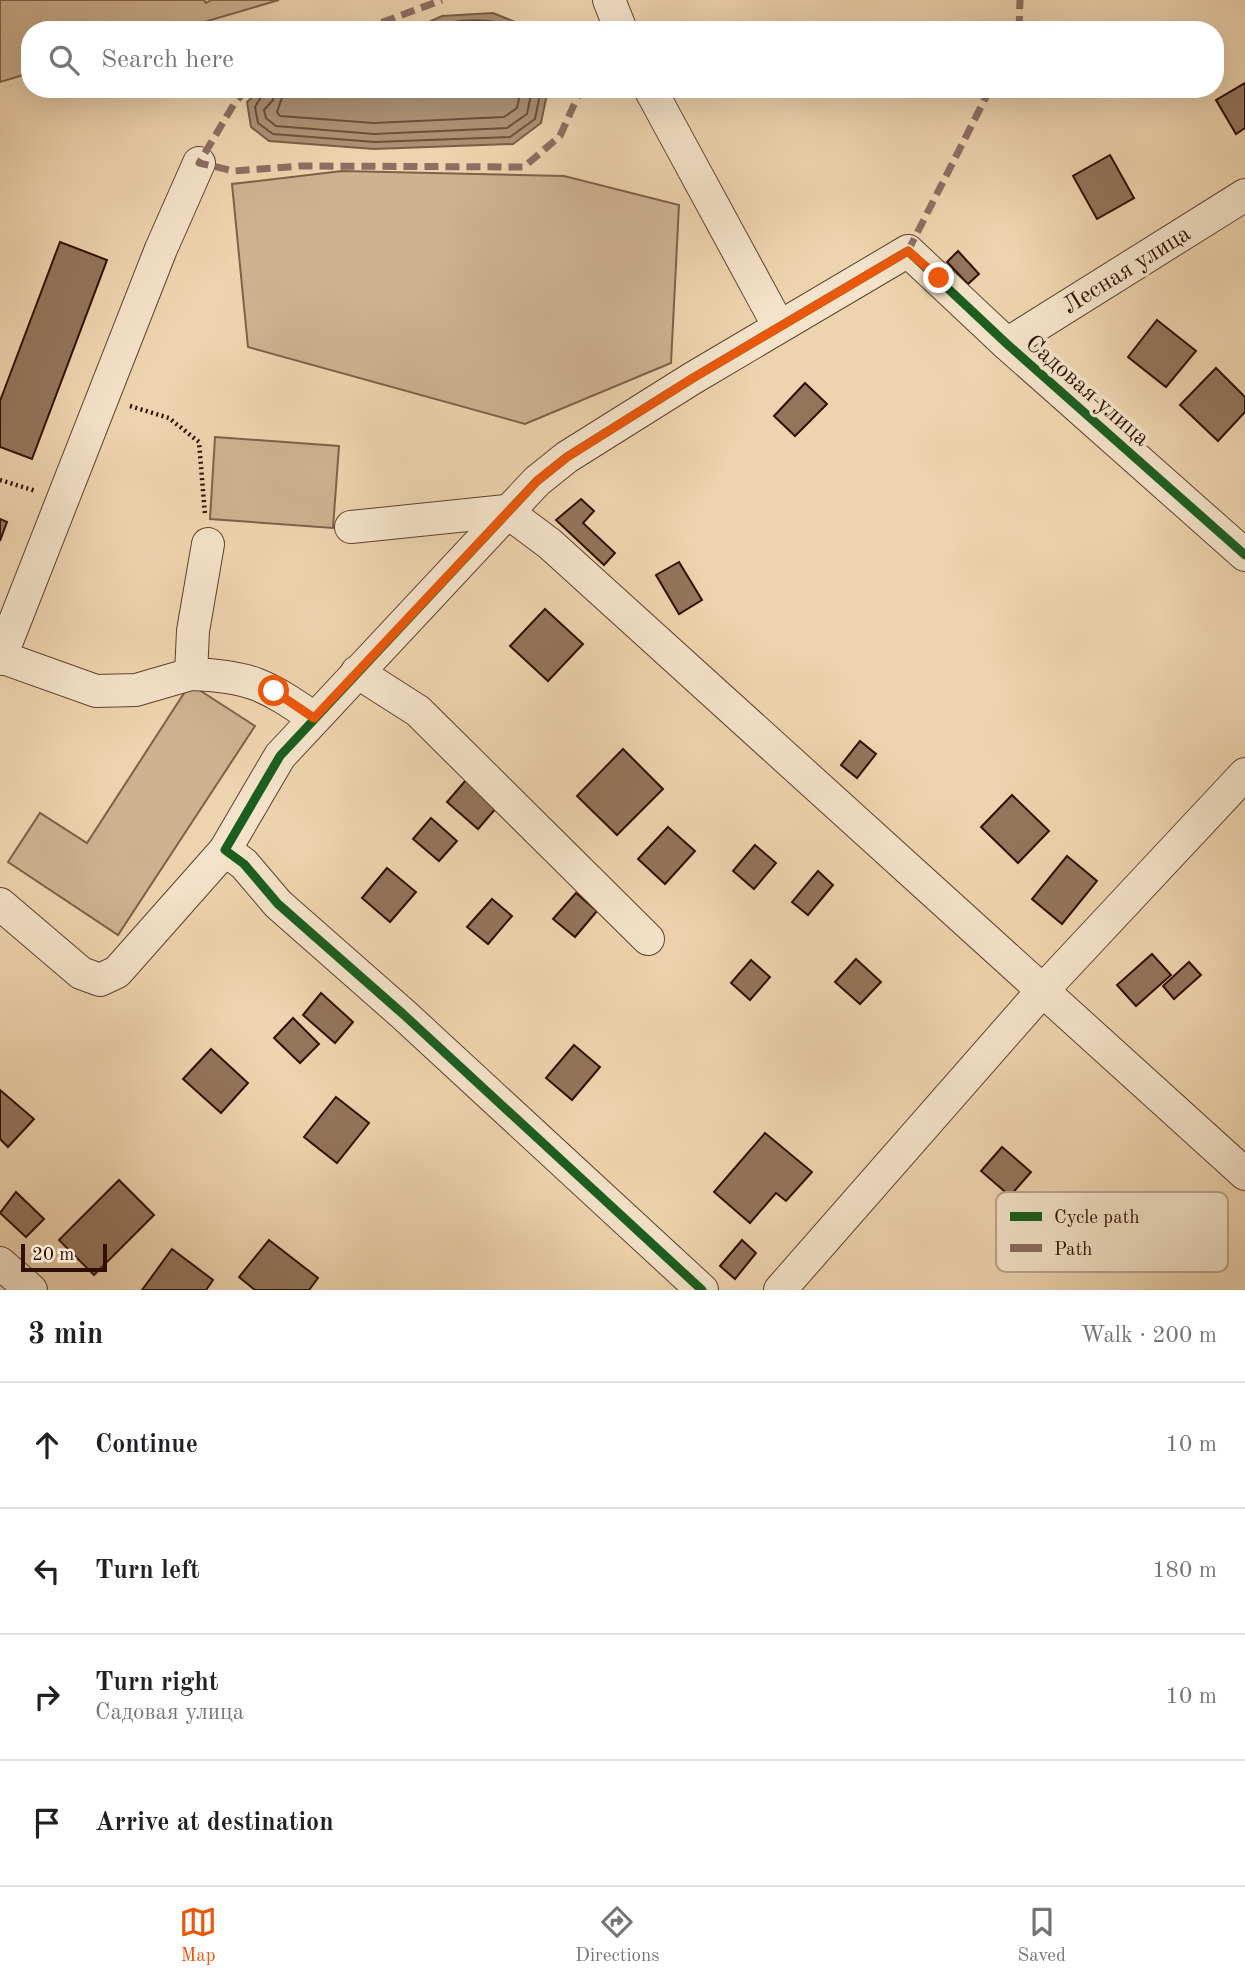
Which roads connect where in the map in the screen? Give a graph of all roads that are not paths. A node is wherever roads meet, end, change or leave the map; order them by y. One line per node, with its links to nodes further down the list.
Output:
1 (609, 0): 2 (street)
2 (617, 21)
3 (655, 98): 6 (street)
4 (199, 163): 12 (street)
5 (1245, 195): 7 (street, Лесная улица)
6 (778, 326): 7 (street, Садовая улица); 8 (street)
7 (1007, 344): 11 (street, Садовая улица)
8 (506, 511): 9 (street); 13 (street); 20 (street)
9 (351, 527)
10 (208, 544): 14 (street)
11 (1245, 555)
12 (0, 658): 14 (street)
13 (357, 672): 15 (street); 19 (street)
14 (191, 674): 15 (street)
15 (314, 718): 17 (street)
16 (1245, 774): 20 (street)
17 (225, 850): 18 (street); 24 (street)
18 (0, 904)
19 (648, 939)
20 (1043, 990): 21 (street); 25 (street)
21 (1245, 1174)
22 (0, 1263): 23 (street)
23 (30, 1290)
24 (702, 1290)
25 (780, 1290)

